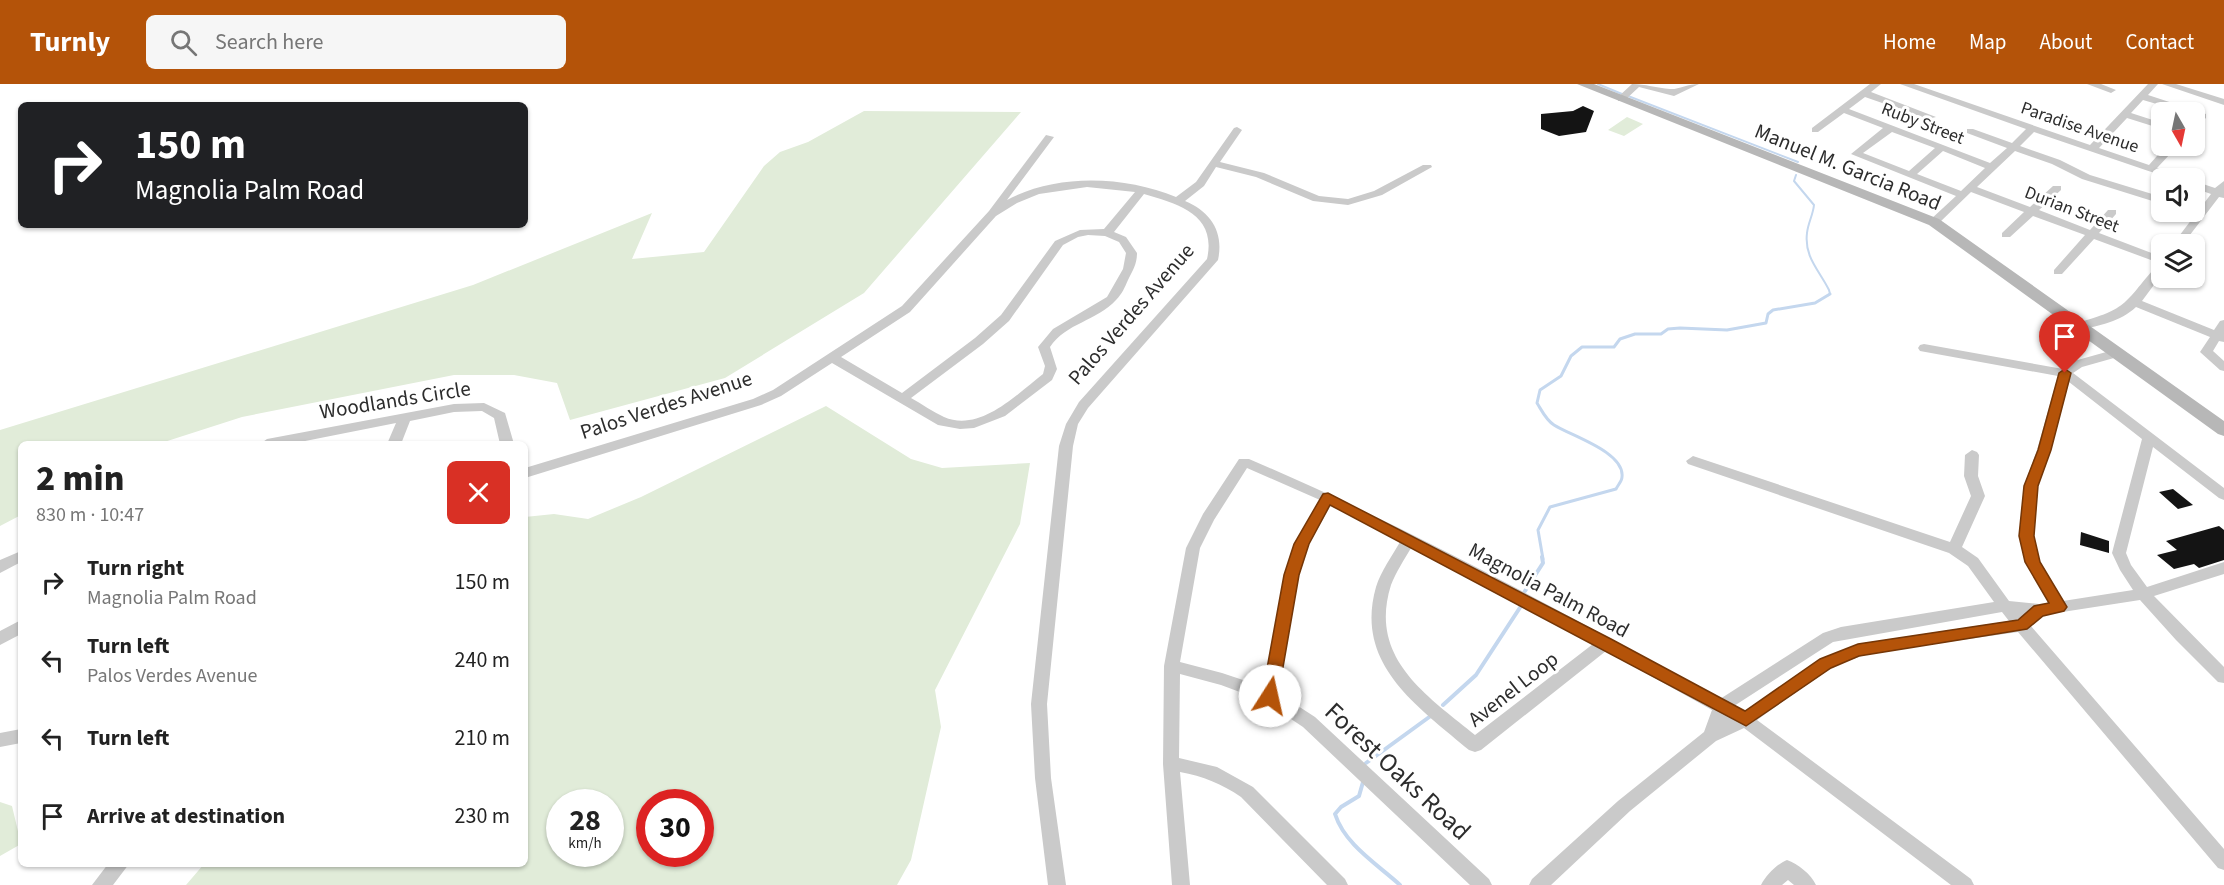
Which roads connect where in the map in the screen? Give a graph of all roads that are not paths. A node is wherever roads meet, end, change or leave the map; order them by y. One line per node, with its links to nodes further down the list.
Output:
1 (1583, 84): 13 (main road, Manuel M. Garcia Road)
2 (1637, 84): 3 (street); 13 (street)
3 (1694, 84)
4 (1876, 84): 11 (street)
5 (1905, 84): 21 (street, Paradise Avenue)
6 (2092, 84): 9 (street)
7 (2154, 84): 12 (street)
8 (2167, 84): 14 (street)
9 (2111, 90)
10 (2224, 91): 14 (street)
11 (1864, 93): 16 (street); 18 (street)
12 (2141, 96): 15 (street); 17 (street)
13 (1621, 99): 49 (main road, Manuel M. Garcia Road)
14 (2220, 100)
15 (2159, 102)
16 (1842, 110): 20 (street, Ruby Street); 23 (street)
17 (2124, 114): 19 (street); 28 (street)
18 (1931, 117)
19 (2151, 123)
20 (1890, 128): 26 (street, Ruby Street); 35 (street, Durian Street)
21 (2033, 128): 27 (street); 28 (street, Paradise Avenue)
22 (1236, 130): 30 (street)
23 (1815, 130)
24 (1970, 131): 27 (street)
25 (1049, 137): 36 (street)
26 (1942, 147): 31 (street, Ruby Street); 35 (street)
27 (2013, 147): 31 (street); 43 (street)
28 (2092, 149): 34 (street, Paradise Avenue)
29 (2163, 156): 33 (street)
30 (1215, 164): 32 (street); 44 (street)
31 (1992, 166): 42 (street)
32 (1427, 167)
33 (2152, 168)
34 (2151, 169)
35 (1910, 175): 42 (street, Durian Street)
36 (1014, 182): 39 (street); 48 (street)
37 (2205, 186): 41 (street)
38 (2057, 188): 46 (street)
39 (1051, 189): 40 (street, Palos Verdes Avenue); 48 (street, Palos Verdes Avenue)
40 (1143, 189): 44 (street, Palos Verdes Avenue); 50 (street)
41 (2222, 190): 45 (street)
42 (1966, 192): 46 (street, Durian Street); 49 (street)
43 (2151, 198)
44 (1178, 201): 104 (street, Palos Verdes Avenue)
45 (2205, 205)
46 (2031, 212): 51 (street); 52 (street, Durian Street)
47 (2112, 212): 52 (street)
48 (991, 215): 62 (street, Palos Verdes Avenue)
49 (1934, 222): 58 (main road, Manuel M. Garcia Road)
50 (1107, 233): 65 (street); 65 (street)
51 (2006, 235)
52 (2092, 235): 53 (street, Durian Street); 54 (street)
53 (2151, 257)
54 (2058, 272)
55 (2151, 280): 56 (street)
56 (2134, 302): 58 (street); 59 (street)
57 (2224, 324): 59 (street)
58 (2080, 326): 61 (main road, Manuel M. Garcia Road)
59 (2220, 336): 63 (street)
60 (1924, 348): 64 (street)
61 (2117, 353): 64 (street); 67 (main road, Manuel M. Garcia Road)
62 (833, 358): 65 (street); 74 (street, Palos Verdes Avenue)
63 (2224, 367)
64 (2065, 373): 68 (street); 84 (street)
65 (903, 398)
66 (405, 418): 69 (street, Woodlands Circle); 70 (street); 71 (street, Woodlands Circle)
67 (2224, 430)
68 (2149, 438): 75 (street); 82 (street)
69 (283, 441)
70 (395, 441)
71 (506, 441)
72 (1972, 455): 78 (street)
73 (1693, 461): 78 (street)
74 (528, 472)
75 (2224, 495)
76 (1328, 498): 77 (street, Magnolia Palm Road); 92 (street, Magnolia Palm Road); 94 (street)
77 (1408, 540): 91 (street, Magnolia Palm Road); 91 (street, Avenel Loop)
78 (1954, 549): 83 (street)
79 (18, 558): 80 (street)
80 (0, 567)
81 (2224, 568): 82 (street)
82 (2143, 594): 84 (street); 93 (street)
83 (2006, 606): 85 (street); 86 (street); 87 (street)
84 (2059, 607): 85 (street)
85 (2039, 610): 87 (street)
86 (1949, 614): 89 (street); 95 (street)
87 (2022, 625): 89 (street); 101 (street)
88 (18, 628): 90 (street)
89 (1964, 633): 96 (street)
90 (0, 639)
91 (1605, 643): 95 (street, Magnolia Palm Road)
92 (1172, 666): 94 (street, Forest Oaks Road); 100 (street)
93 (2221, 671)
94 (1270, 696): 107 (street, Forest Oaks Road)
95 (1722, 706): 96 (street, Magnolia Palm Road); 97 (street)
96 (1746, 720): 97 (street); 111 (street, Magnolia Palm Road)
97 (1710, 736): 108 (street)
98 (18, 737): 99 (street)
99 (0, 740)
100 (1171, 764): 105 (street); 106 (street)
101 (2224, 862)
102 (117, 867): 103 (street)
103 (101, 885)
104 (1057, 885)
105 (1181, 885)
106 (1339, 885)
107 (1483, 885)
108 (1538, 885)
109 (1770, 885): 110 (street)
110 (1807, 885)
111 (1965, 885)

